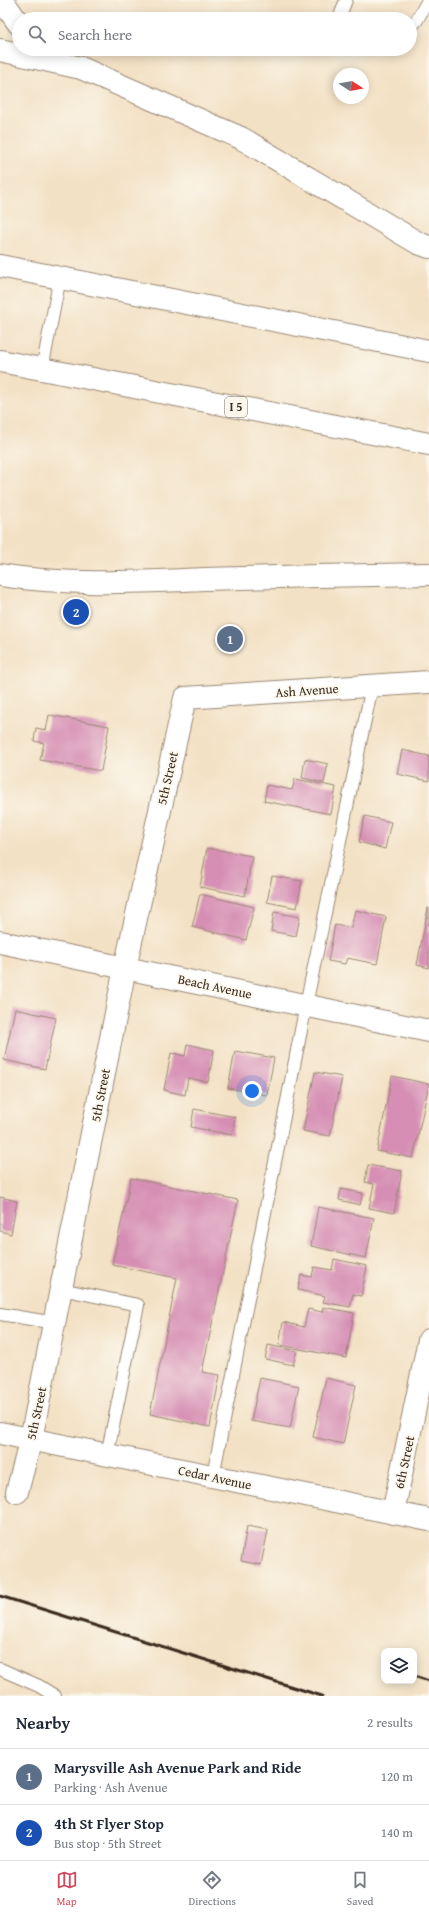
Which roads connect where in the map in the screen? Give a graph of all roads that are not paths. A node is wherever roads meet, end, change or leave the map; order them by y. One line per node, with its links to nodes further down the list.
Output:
1 (2, 0): 5 (main road)
2 (346, 0): 4 (lane)
3 (428, 0): 6 (lane)
4 (342, 12)
5 (12, 14)
6 (417, 20)
7 (0, 50): 8 (main road)
8 (12, 53)
9 (27, 56): 11 (main road)
10 (63, 56): 11 (main road)
11 (81, 68): 12 (main road)
12 (429, 247)
13 (0, 266): 14 (main road)
14 (60, 278): 15 (main road); 17 (lane)
15 (429, 351)
16 (0, 361): 17 (main road, I 5)
17 (42, 369): 18 (main road, I 5)
18 (429, 444)
19 (429, 574): 20 (main road)
20 (0, 576)
21 (429, 682): 22 (main road, Ash Avenue)
22 (372, 686): 23 (main road, Ash Avenue); 26 (lane)
23 (185, 698): 25 (main road, 5th Street)
24 (0, 942): 25 (main road, Beach Avenue)
25 (124, 968): 26 (main road, Beach Avenue); 28 (main road, 5th Street)
26 (306, 1005): 27 (main road, Beach Avenue); 36 (lane)
27 (429, 1030)
28 (61, 1289): 30 (main road, 5th Street); 35 (lane)
29 (0, 1314): 30 (lane)
30 (55, 1323): 34 (main road, 5th Street)
31 (429, 1340): 32 (main road, 6th Street)
32 (426, 1365): 38 (main road, 6th Street)
33 (0, 1433): 34 (main road, Cedar Avenue)
34 (31, 1439): 35 (main road, Cedar Avenue); 37 (main road, 5th Street)
35 (107, 1455): 36 (main road, Cedar Avenue)
36 (213, 1476): 38 (main road, Cedar Avenue)
37 (17, 1492)
38 (393, 1513): 39 (main road, Cedar Avenue)
39 (429, 1520)
40 (0, 1669): 41 (lane)
41 (55, 1696)

